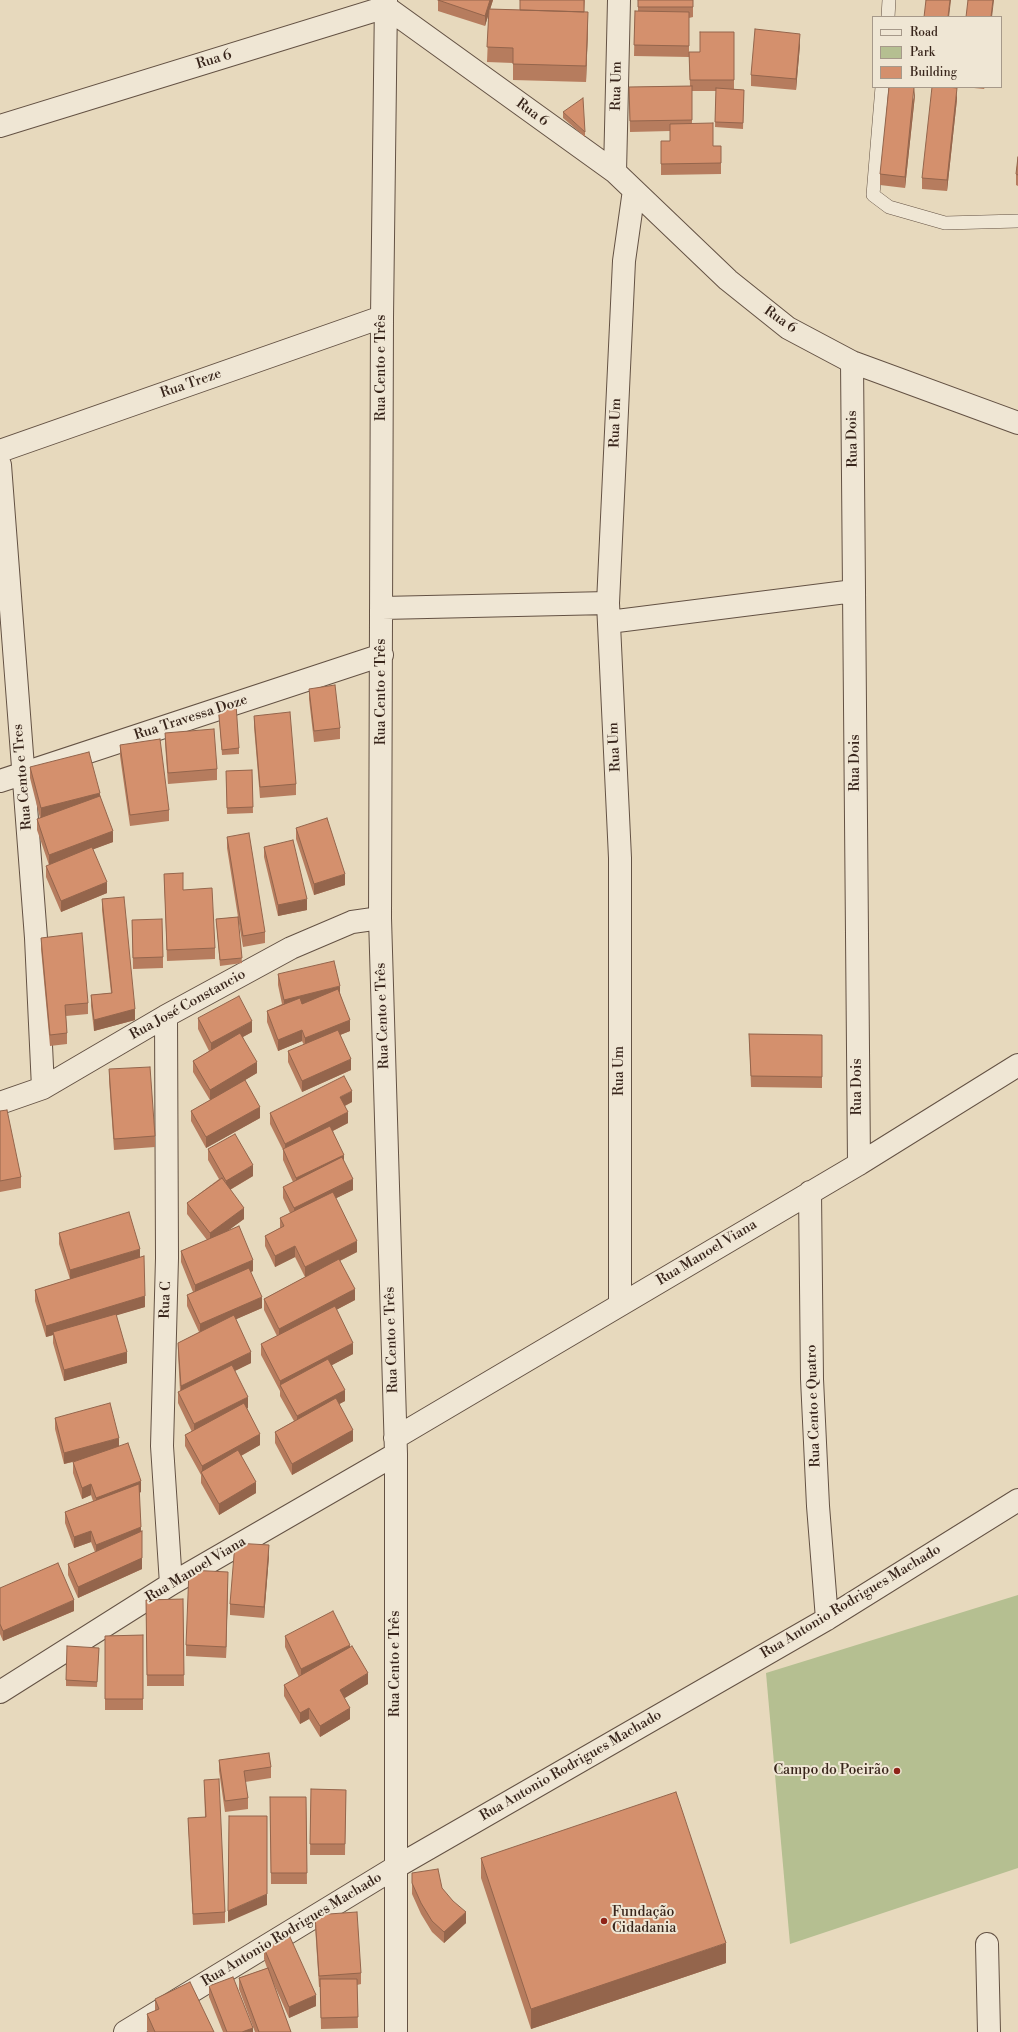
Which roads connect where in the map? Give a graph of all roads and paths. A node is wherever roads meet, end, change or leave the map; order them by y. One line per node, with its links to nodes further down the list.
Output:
1 (618, 0): 7 (street, Rua Um)
2 (889, 0): 4 (lane)
3 (386, 4): 6 (street, Rua 6); 7 (street, Rua 6); 10 (street, Rua Cento e Três)
4 (888, 16)
5 (882, 88): 9 (lane)
6 (0, 126)
7 (615, 172): 8 (street, Rua 6)
8 (634, 190): 11 (street, Rua 6); 17 (street, Rua Um)
9 (1018, 221)
10 (382, 317): 13 (street, Rua Treze); 16 (street, Rua Cento e Três)
11 (852, 362): 12 (street, Rua 6); 15 (street, Rua Dois)
12 (1018, 423)
13 (0, 451)
14 (0, 465): 19 (street, Rua Cento e Tres)
15 (854, 591): 17 (street); 26 (street, Rua Dois)
16 (382, 608): 17 (street); 18 (street, Rua Cento e Três)
17 (609, 613): 28 (street, Rua Um)
18 (382, 655): 19 (street, Rua Travessa Doze); 21 (street, Rua Cento e Três)
19 (23, 773): 20 (street, Rua Travessa Doze); 24 (street, Rua Cento e Tres)
20 (0, 781)
21 (380, 918): 22 (street, Rua José Constancio); 29 (street, Rua Cento e Três)
22 (166, 1016): 24 (street, Rua José Constancio); 31 (street, Rua C)
23 (1018, 1065): 26 (street, Rua Manoel Viana)
24 (43, 1088): 25 (street, Rua José Constancio)
25 (0, 1103)
26 (859, 1164): 27 (street, Rua Manoel Viana)
27 (810, 1192): 28 (street, Rua Manoel Viana); 32 (street, Rua Cento e Quatro)
28 (620, 1304): 29 (street, Rua Manoel Viana)
29 (396, 1446): 31 (street, Rua Manoel Viana); 34 (street, Rua Cento e Três)
30 (1018, 1500): 32 (street, Rua Antonio Rodrigues Machado)
31 (171, 1584): 33 (street, Rua Manoel Viana)
32 (827, 1618): 34 (street, Rua Antonio Rodrigues Machado)
33 (0, 1692)
34 (396, 1867): 36 (street, Rua Antonio Rodrigues Machado); 37 (street, Rua Cento e Três)
35 (987, 1944): 38 (street)
36 (125, 2032)
37 (396, 2032)
38 (989, 2032)

